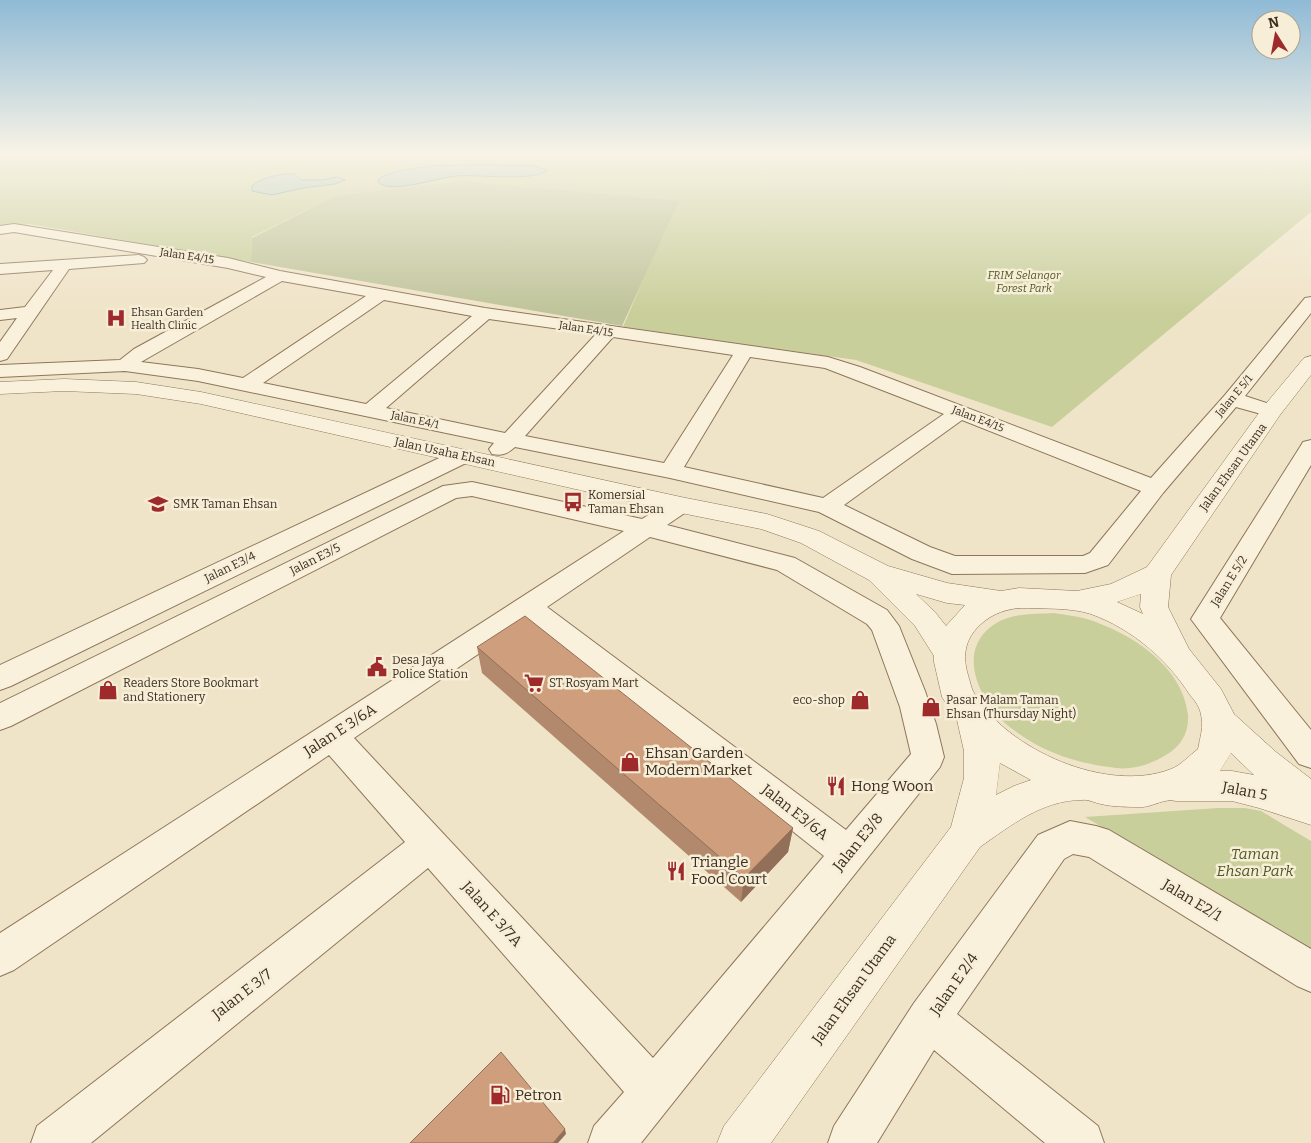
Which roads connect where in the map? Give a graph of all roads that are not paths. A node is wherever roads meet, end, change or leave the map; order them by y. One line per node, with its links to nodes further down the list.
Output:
1 (0, 230): 2 (street, Jalan E4/15)
2 (190, 257): 3 (street); 5 (street, Jalan E4/15)
3 (65, 264): 4 (street); 8 (street)
4 (0, 269)
5 (280, 276): 6 (street, Jalan E4/15); 15 (street)
6 (381, 294): 9 (street, Jalan E4/15); 17 (street)
7 (1311, 302): 19 (street, Jalan E 5/1)
8 (30, 312): 10 (street); 13 (street)
9 (486, 313): 11 (street, Jalan E4/15); 20 (street)
10 (0, 315)
11 (608, 332): 12 (street, Jalan E4/15); 23 (street)
12 (745, 352): 22 (street, Jalan E4/15); 26 (street)
13 (0, 355)
14 (1311, 362): 21 (street, Jalan Ehsan Utama)
15 (125, 365): 16 (street, Jalan E4/1); 17 (street, Jalan E4/1)
16 (0, 371)
17 (246, 385): 20 (street, Jalan E4/1)
18 (0, 388): 25 (street, Jalan Usaha Ehsan)
19 (1232, 399): 21 (street); 27 (street, Jalan E 5/1)
20 (371, 410): 23 (street, Jalan E4/1)
21 (1272, 411): 32 (street, Jalan Ehsan Utama)
22 (960, 412): 27 (street, Jalan E4/15); 29 (street)
23 (510, 440): 25 (street); 26 (street, Jalan E4/1)
24 (1311, 447): 43 (street, Jalan E 5/2)
25 (473, 458): 28 (street, Jalan Usaha Ehsan); 38 (street, Jalan E3/4)
26 (670, 471): 29 (street, Jalan E4/1)
27 (1154, 488): 29 (street, Jalan E 5/1)
28 (681, 505): 30 (street, Jalan E 3/6A); 31 (street, Jalan Usaha Ehsan)
29 (827, 506)
30 (646, 528): 35 (street, Jalan E 3/6A); 40 (street, Jalan E3/5); 51 (street, Jalan E3/8)
31 (878, 573): 33 (street, Jalan Usaha Ehsan); 36 (street, Jalan Usaha Ehsan)
32 (1157, 574): 34 (street, Jalan Ehsan Utama); 37 (street)
33 (998, 600): 34 (street, Jalan Usaha Ehsan); 36 (street)
34 (1079, 601): 37 (street)
35 (527, 607): 42 (street, Jalan E 3/6A); 51 (street, Jalan E3/6A)
36 (949, 654): 39 (street)
37 (1178, 654): 41 (street)
38 (0, 678)
39 (971, 716): 45 (street); 48 (street, Jalan Ehsan Utama)
40 (0, 717)
41 (1220, 720): 44 (street); 46 (street, Jalan 5)
42 (332, 736): 50 (street, Jalan E 3/7A); 52 (street, Jalan E 3/6A)
43 (1311, 754)
44 (1176, 786): 45 (street); 47 (street, Jalan 5)
45 (1100, 790): 48 (street, Jalan Ehsan Utama)
46 (1311, 799)
47 (1311, 809)
48 (967, 835): 58 (street, Jalan Ehsan Utama)
49 (1070, 837): 53 (street, Jalan E2/1); 54 (street, Jalan E 2/4)
50 (430, 844): 55 (street, Jalan E 3/7A); 56 (street, Jalan E 3/7)
51 (848, 854): 55 (street, Jalan E3/8)
52 (0, 956)
53 (1311, 972)
54 (929, 1018): 59 (street, Jalan E 2/4); 60 (street)
55 (653, 1092): 57 (street, Jalan E3/8)
56 (54, 1143)
57 (611, 1143)
58 (741, 1143)
59 (851, 1143)
60 (1081, 1143)

